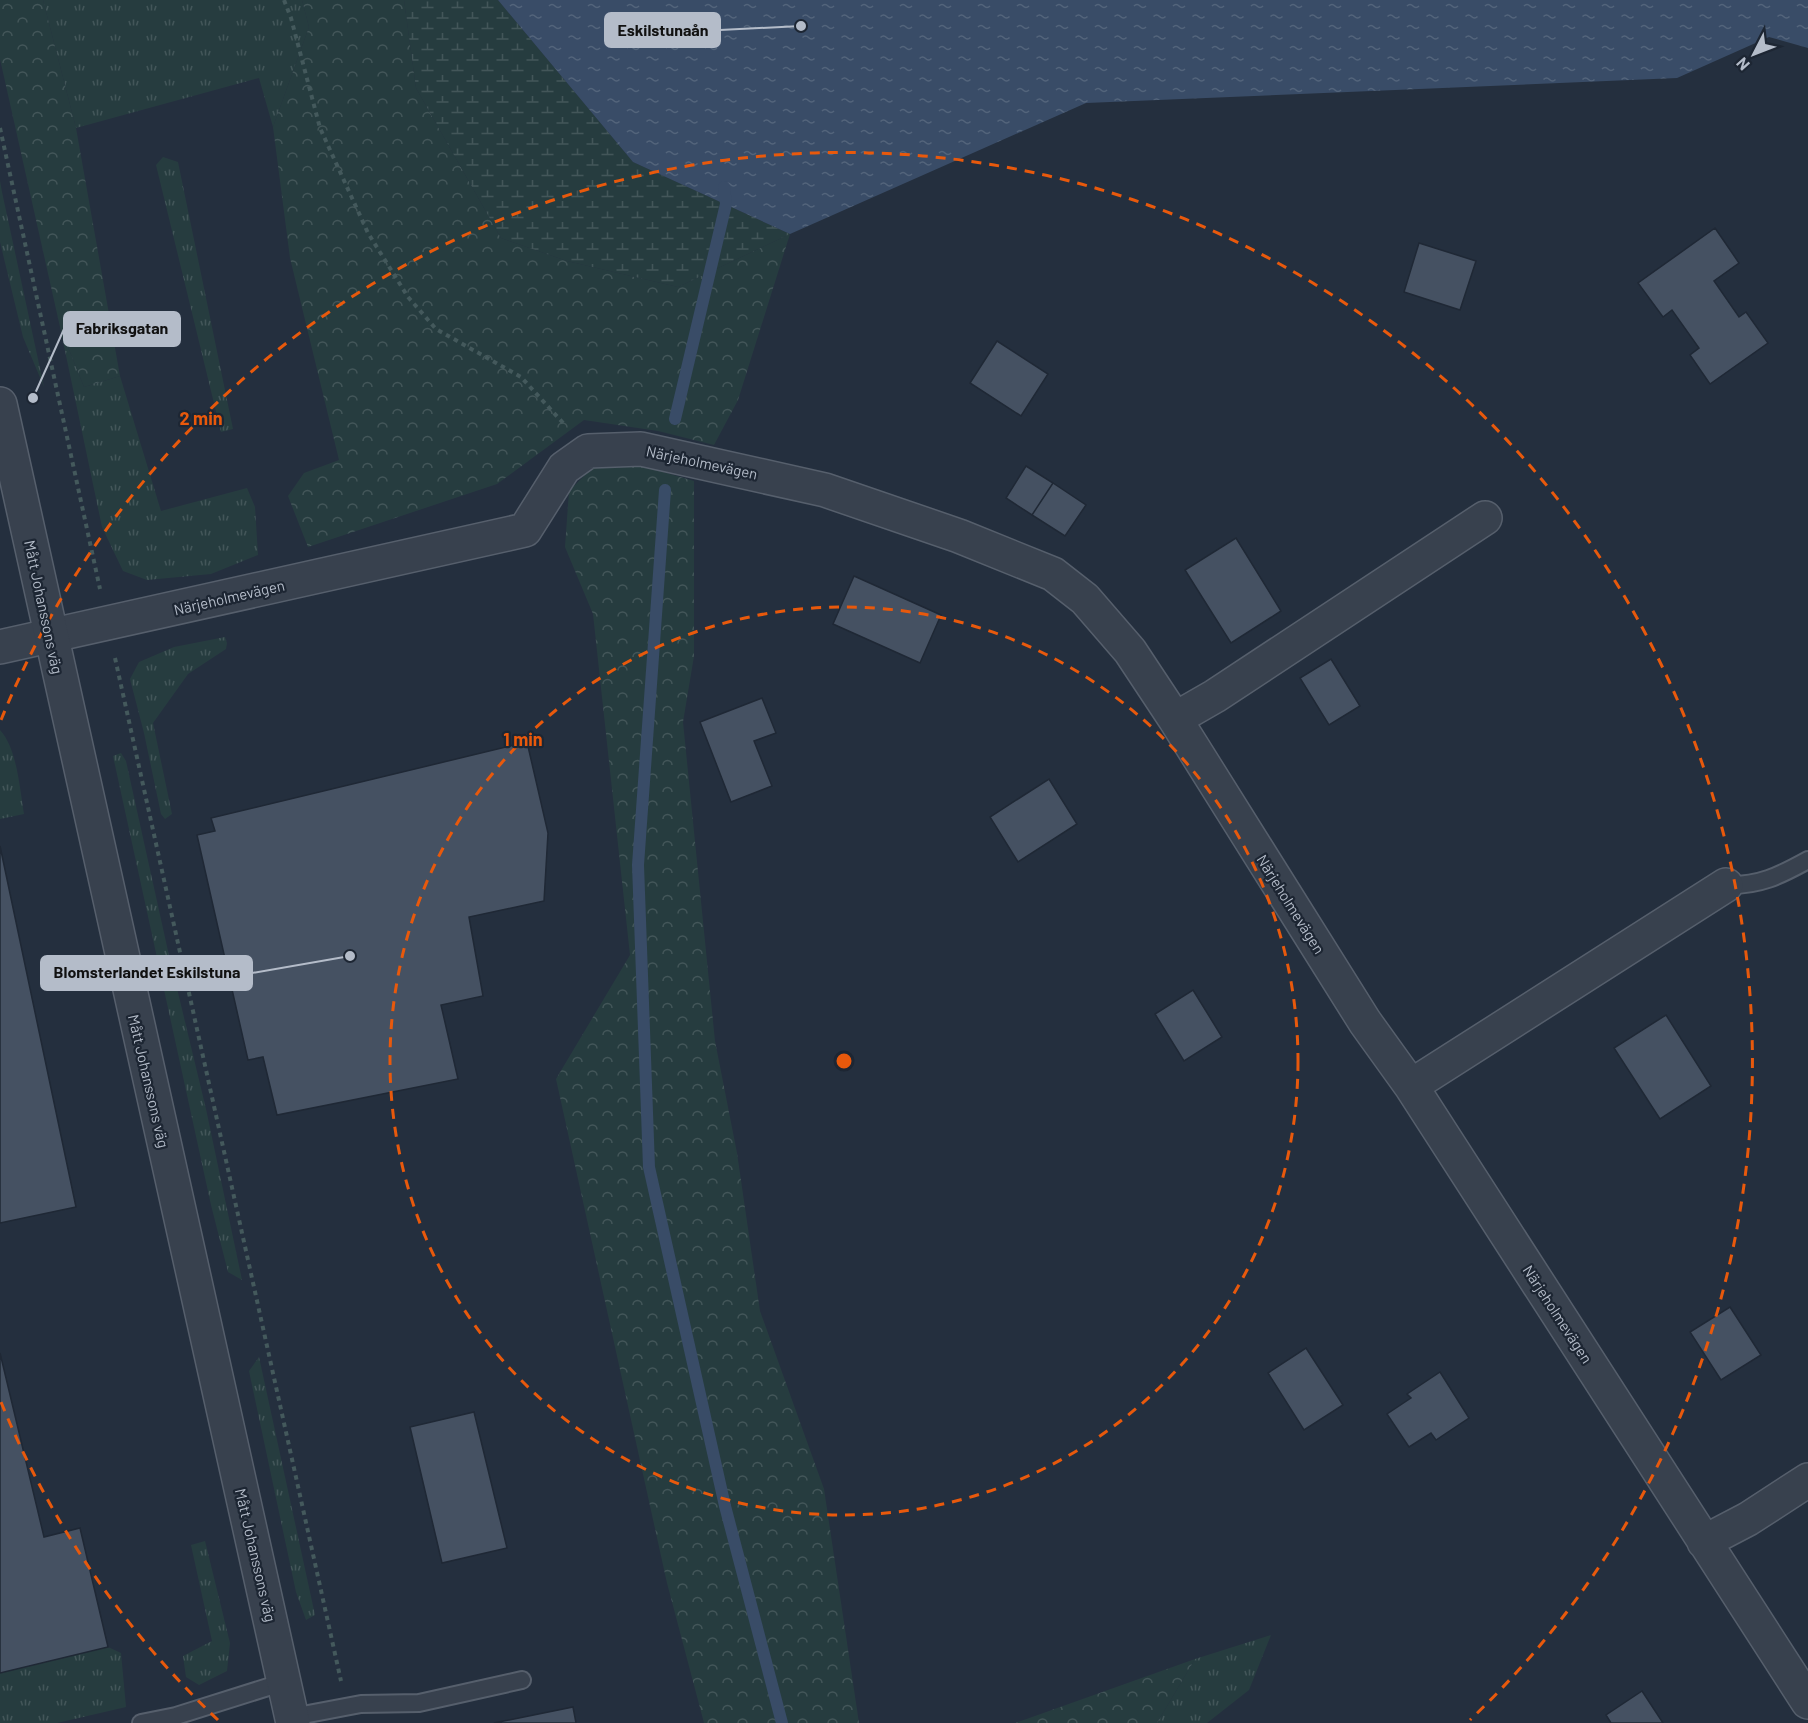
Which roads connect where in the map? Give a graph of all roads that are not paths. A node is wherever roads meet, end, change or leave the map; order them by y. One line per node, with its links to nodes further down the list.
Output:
1 (0, 404): 3 (street, Mått Johanssons väg)
2 (1485, 518): 5 (street)
3 (50, 636): 4 (street, Närjeholmevägen); 5 (street, Närjeholmevägen); 12 (street, Mått Johanssons väg)
4 (0, 648)
5 (1175, 719): 8 (street, Närjeholmevägen)
6 (1808, 861): 7 (lane)
7 (1726, 885): 8 (street)
8 (1411, 1086): 10 (street, Närjeholmevägen)
9 (1808, 1480): 10 (street)
10 (1704, 1542): 13 (street, Närjeholmevägen)
11 (522, 1680): 14 (lane)
12 (284, 1682): 14 (street, Mått Johanssons väg); 15 (lane)
13 (1808, 1702)
14 (292, 1720)
15 (141, 1723)

